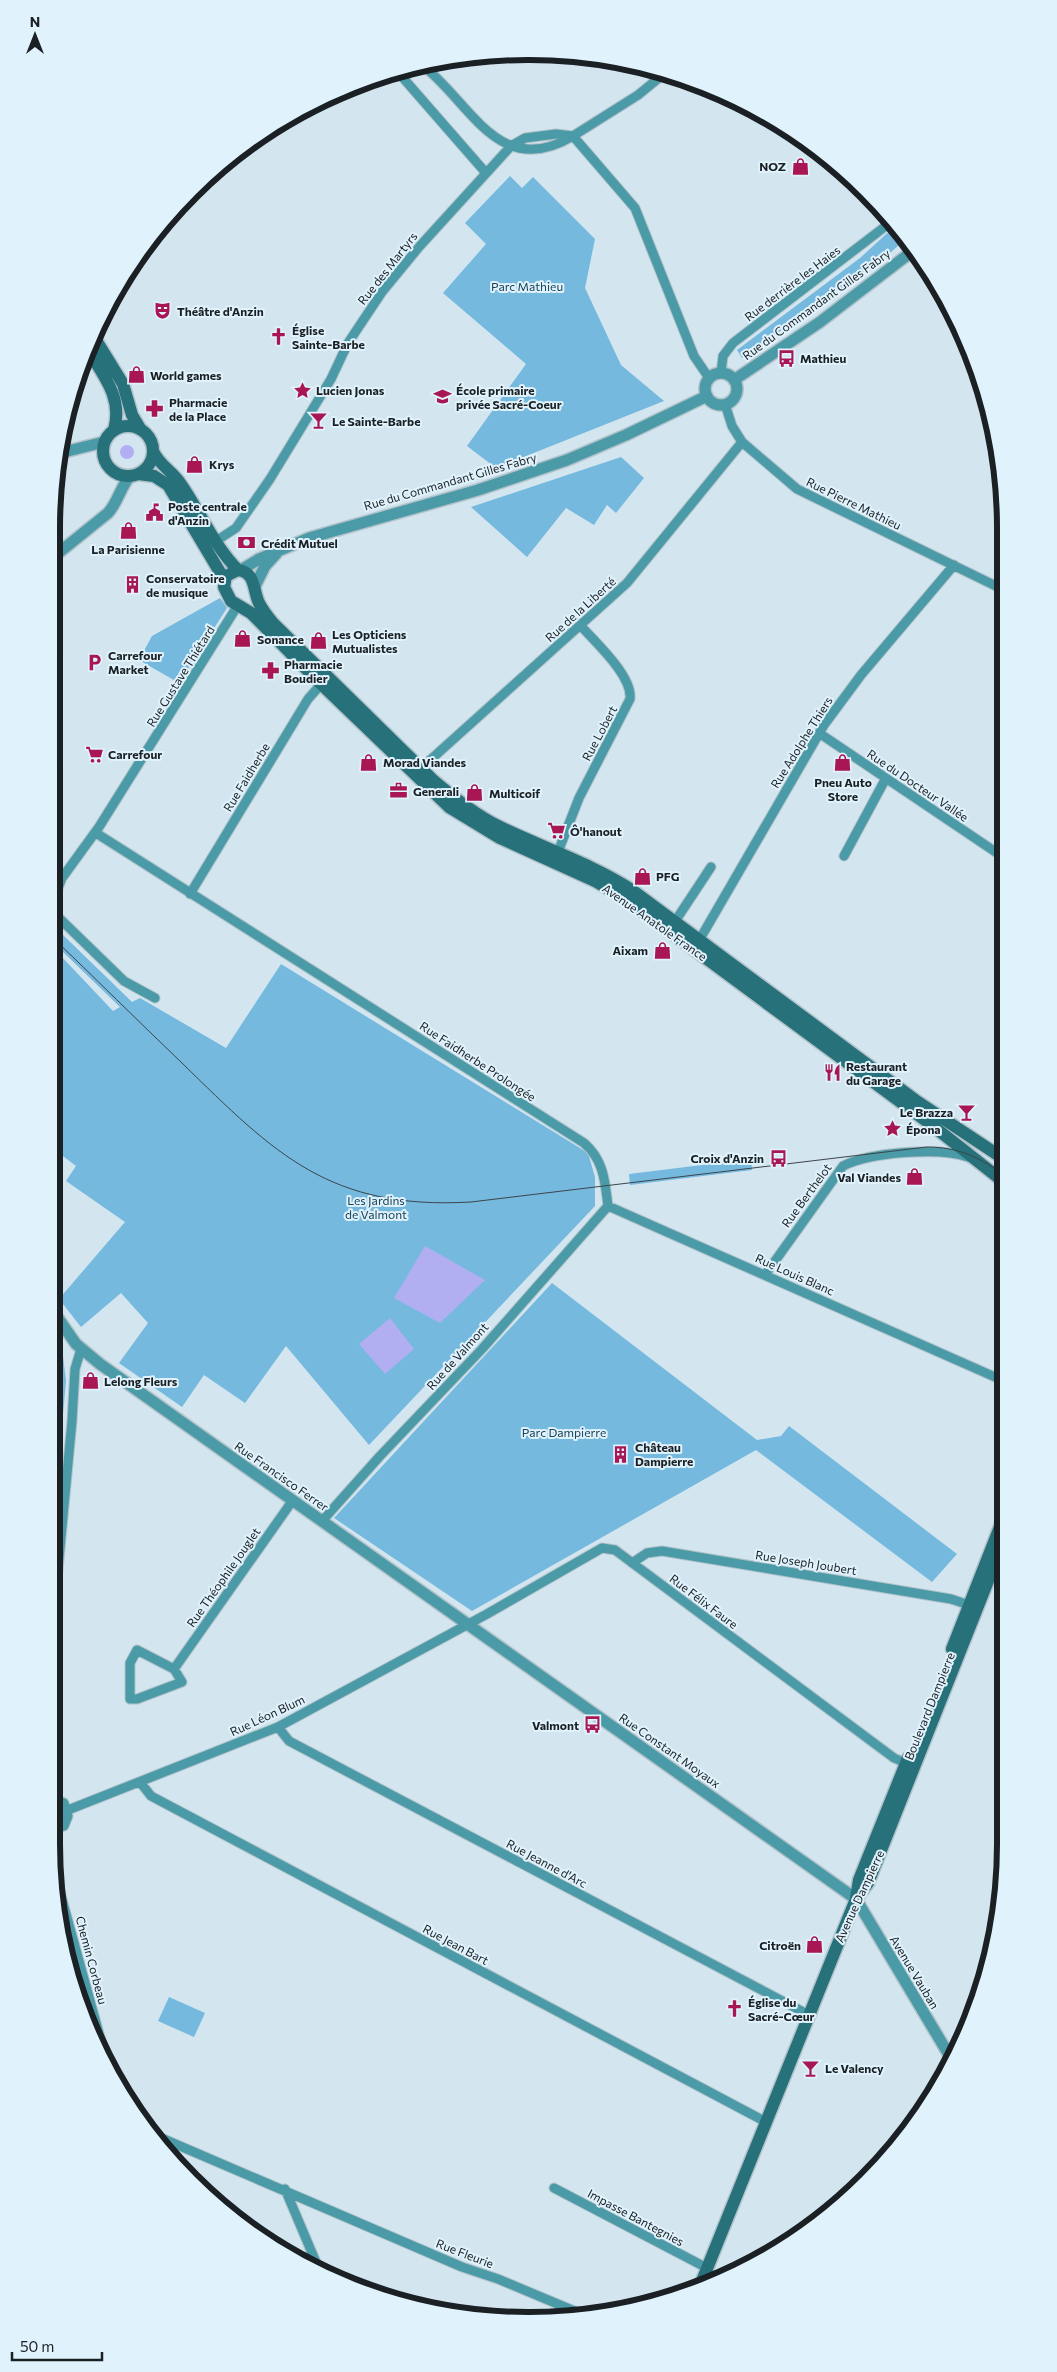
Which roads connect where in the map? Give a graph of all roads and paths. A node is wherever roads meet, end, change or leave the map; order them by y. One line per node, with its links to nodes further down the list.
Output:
1 (428, 71): 5 (street)
2 (402, 78): 6 (street)
3 (658, 79): 4 (street)
4 (573, 136): 5 (street); 12 (street)
5 (511, 146): 6 (street, Rue des Martyrs)
6 (486, 173): 23 (street, Rue des Martyrs)
7 (886, 226): 11 (street, Rue derrière les Haies)
8 (908, 254): 13 (street, Rue du Commandant Gilles Fabry)
9 (98, 344): 17 (main road)
10 (93, 358): 16 (main road)
11 (721, 373): 12 (street); 13 (street)
12 (709, 378): 14 (street)
13 (734, 380): 15 (street)
14 (707, 396): 15 (street); 24 (street, Rue du Commandant Gilles Fabry)
15 (725, 404): 19 (street, Rue Pierre Mathieu)
16 (114, 430): 17 (main road); 18 (main road)
17 (141, 430): 21 (main road)
18 (104, 442): 20 (street); 22 (main road)
19 (742, 442): 26 (street, Rue Pierre Mathieu); 32 (street, Rue de la Liberté)
20 (67, 451)
21 (153, 451): 22 (main road); 23 (main road, Avenue Anatole France)
22 (134, 475): 25 (street); 28 (main road, Avenue Anatole France)
23 (216, 541): 27 (main road, Avenue Anatole France)
24 (281, 550): 27 (street, Rue du Commandant Gilles Fabry); 30 (street, Rue du Commandant Gilles Fabry)
25 (60, 551)
26 (954, 565): 29 (street, Rue Pierre Mathieu); 34 (street, Rue Adolphe Thiers)
27 (240, 570): 28 (main road); 30 (main road, Avenue Anatole France)
28 (224, 579): 31 (main road, Avenue Anatole France)
29 (997, 586)
30 (256, 590): 31 (main road); 33 (main road, Avenue Anatole France)
31 (240, 605): 33 (main road, Avenue Anatole France); 37 (street, Rue Gustave Thiétard)
32 (581, 626): 35 (street, Rue de la Liberté); 40 (street, Rue Lobert)
33 (324, 680): 35 (main road, Avenue Anatole France); 43 (street, Rue Faidherbe)
34 (819, 733): 36 (street, Rue du Docteur Vallée); 46 (street, Rue Adolphe Thiers)
35 (417, 771): 40 (main road, Avenue Anatole France)
36 (886, 778): 38 (street, Rue du Docteur Vallée); 39 (street)
37 (96, 833): 42 (street, Rue Gustave Thiétard); 43 (street)
38 (997, 854)
39 (844, 856)
40 (556, 858): 45 (main road, Avenue Anatole France)
41 (711, 867): 45 (street)
42 (60, 882)
43 (190, 894): 51 (street, Rue Faidherbe Prolongée)
44 (60, 919): 47 (street)
45 (672, 926): 46 (main road, Avenue Anatole France)
46 (696, 944): 48 (main road, Avenue Anatole France); 49 (main road, Avenue Anatole France)
47 (155, 998)
48 (997, 1154)
49 (973, 1158): 50 (main road, Avenue Anatole France); 52 (street, Rue Berthelot)
50 (997, 1177)
51 (608, 1206): 52 (street, Rue Louis Blanc); 57 (street, Rue de Valmont)
52 (765, 1275): 55 (street, Rue Louis Blanc)
53 (60, 1321): 54 (street, Rue Francisco Ferrer)
54 (80, 1349): 56 (street, Rue Francisco Ferrer); 59 (street)
55 (997, 1378)
56 (293, 1500): 57 (street, Rue Francisco Ferrer); 64 (street, Rue Théophile Jouglet)
57 (322, 1521): 63 (street, Rue Francisco Ferrer)
58 (997, 1537): 62 (main road, Boulevard Dampierre)
59 (60, 1548)
60 (997, 1555): 62 (main road)
61 (632, 1563): 62 (street, Rue Joseph Joubert); 63 (street, Rue Félix Faure); 66 (street, Rue Félix Faure)
62 (973, 1606): 66 (main road, Boulevard Dampierre)
63 (468, 1624): 65 (street, Rue Léon Blum); 71 (street, Rue Constant Moyaux)
64 (174, 1668): 64 (street)
65 (278, 1727): 67 (street, Rue Léon Blum); 73 (street, Rue Jeanne d'Arc)
66 (910, 1765): 71 (main road, Boulevard Dampierre)
67 (140, 1782): 69 (street, Rue Léon Blum); 76 (street, Rue Jean Bart)
68 (60, 1800): 69 (street)
69 (68, 1810): 70 (street)
70 (60, 1826)
71 (856, 1899): 73 (main road, Avenue Dampierre); 75 (street, Avenue Vauban)
72 (65, 1909): 74 (street, Chemin Corbeau)
73 (809, 2015): 76 (main road, Avenue Dampierre)
74 (96, 2024)
75 (948, 2053)
76 (766, 2122): 81 (main road, Avenue Dampierre)
77 (166, 2140): 79 (street)
78 (554, 2188): 81 (street, Impasse Bantegnies)
79 (285, 2189): 80 (street); 83 (street, Rue Fleurie)
80 (315, 2261)
81 (707, 2268): 82 (main road, Avenue Dampierre)
82 (704, 2278)
83 (572, 2310)

